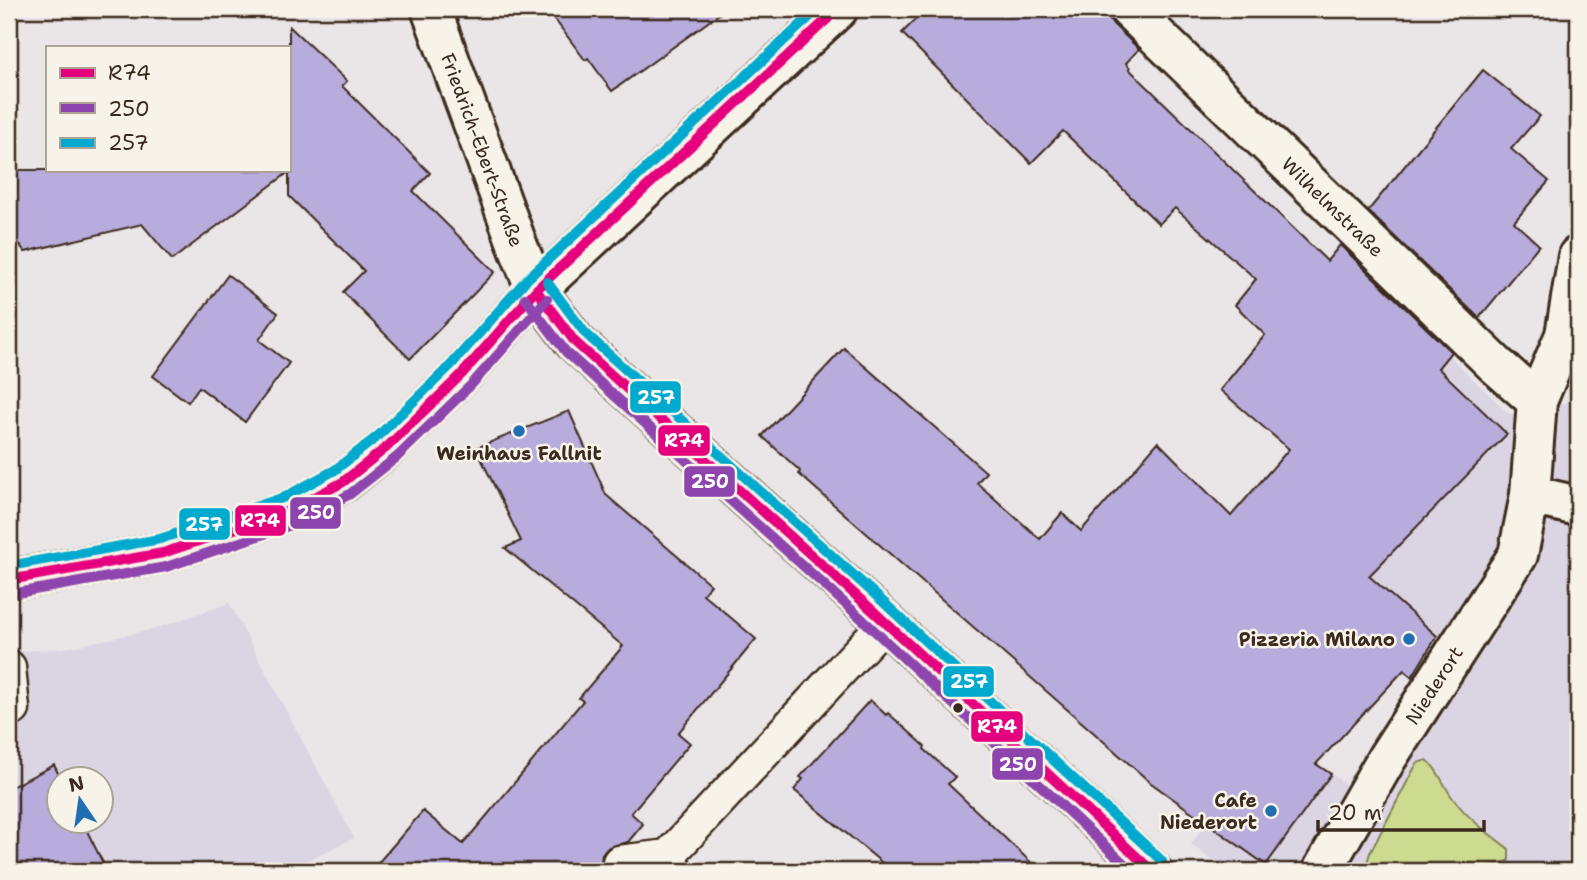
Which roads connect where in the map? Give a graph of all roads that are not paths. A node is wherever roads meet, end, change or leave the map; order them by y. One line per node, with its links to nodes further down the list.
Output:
1 (431, 9): 5 (street, Friedrich-Ebert-Straße)
2 (838, 9): 5 (street)
3 (1129, 9): 6 (street, Wilhelmstraße)
4 (1578, 256): 6 (street, Niederort)
5 (536, 290): 9 (street); 10 (street, Friedrich-Ebert-Straße)
6 (1537, 401): 7 (street, Niederort)
7 (1530, 495): 8 (street); 16 (street, Niederort)
8 (1578, 506)
9 (9, 580)
10 (885, 622): 14 (lane); 15 (street, Friedrich-Ebert-Straße)
11 (9, 667): 12 (lane)
12 (13, 709)
13 (619, 862): 14 (lane)
14 (672, 864)
15 (1152, 871)
16 (1322, 871)

